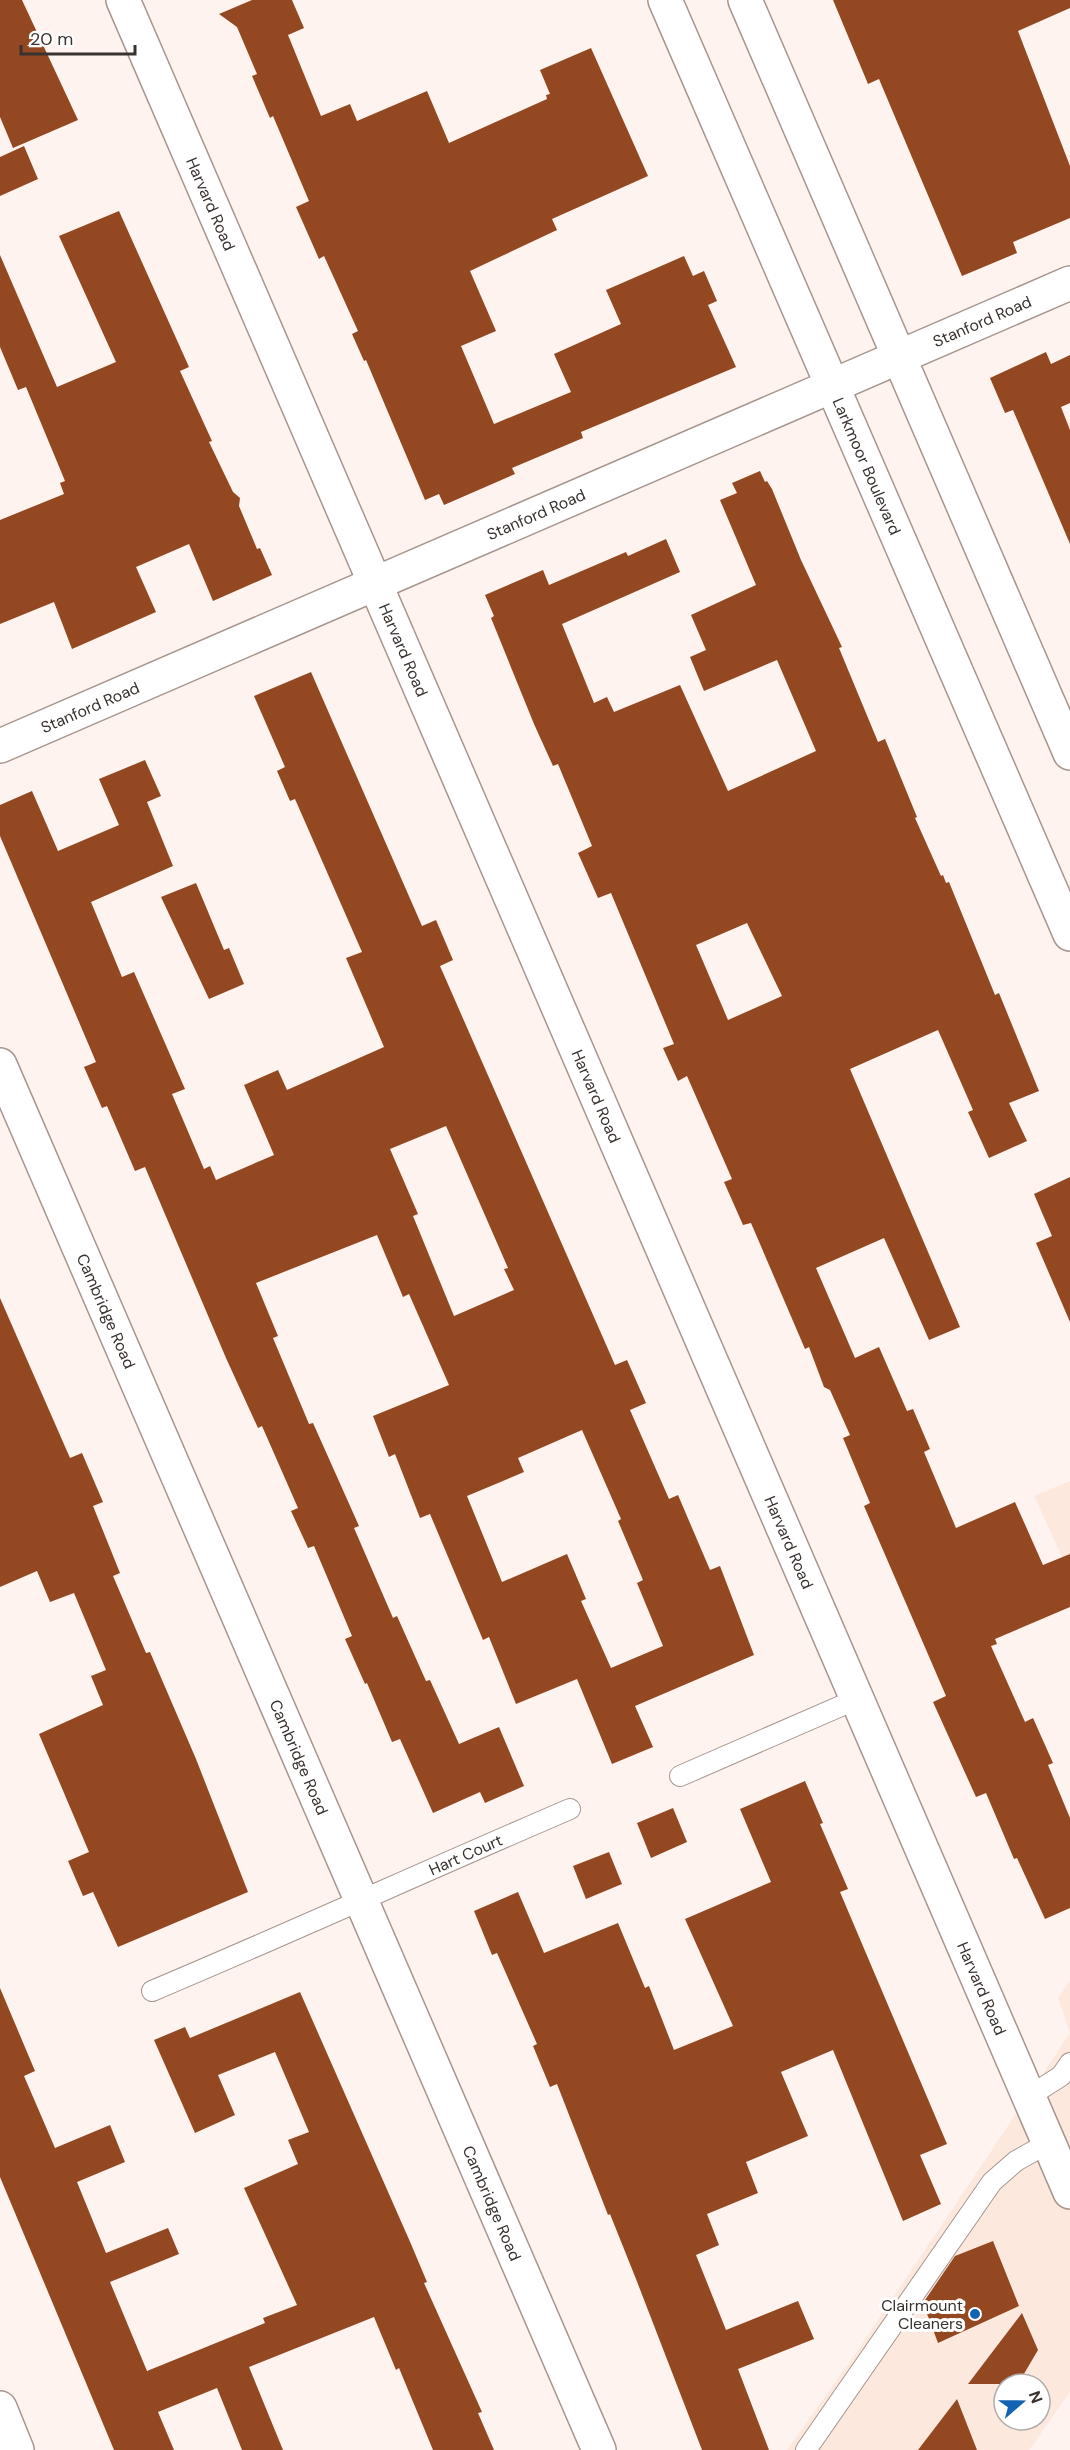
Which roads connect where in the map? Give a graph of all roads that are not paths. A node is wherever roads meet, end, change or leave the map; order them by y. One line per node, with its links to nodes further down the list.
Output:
1 (123, 0): 7 (street, Harvard Road)
2 (665, 0): 6 (street, Larkmoor Boulevard)
3 (746, 0): 5 (street)
4 (1070, 283): 5 (street, Stanford Road)
5 (900, 358): 6 (street, Stanford Road); 9 (street)
6 (834, 386): 7 (street, Stanford Road); 10 (street, Larkmoor Boulevard)
7 (374, 583): 8 (street, Stanford Road); 12 (street, Harvard Road)
8 (0, 746)
9 (1070, 753)
10 (1070, 934)
11 (0, 1065): 15 (street, Cambridge Road)
12 (857, 1699): 13 (lane); 18 (street, Harvard Road)
13 (680, 1776)
14 (570, 1809): 15 (lane, Hart Court)
15 (361, 1900): 16 (lane, Hart Court); 23 (street, Cambridge Road)
16 (152, 1990)
17 (1070, 2063): 18 (lane)
18 (1028, 2097): 19 (street, Harvard Road)
19 (1048, 2143): 20 (street, Harvard Road); 24 (lane)
20 (1070, 2192)
21 (0, 2408): 22 (street)
22 (17, 2450)
23 (599, 2450)
24 (806, 2450)

